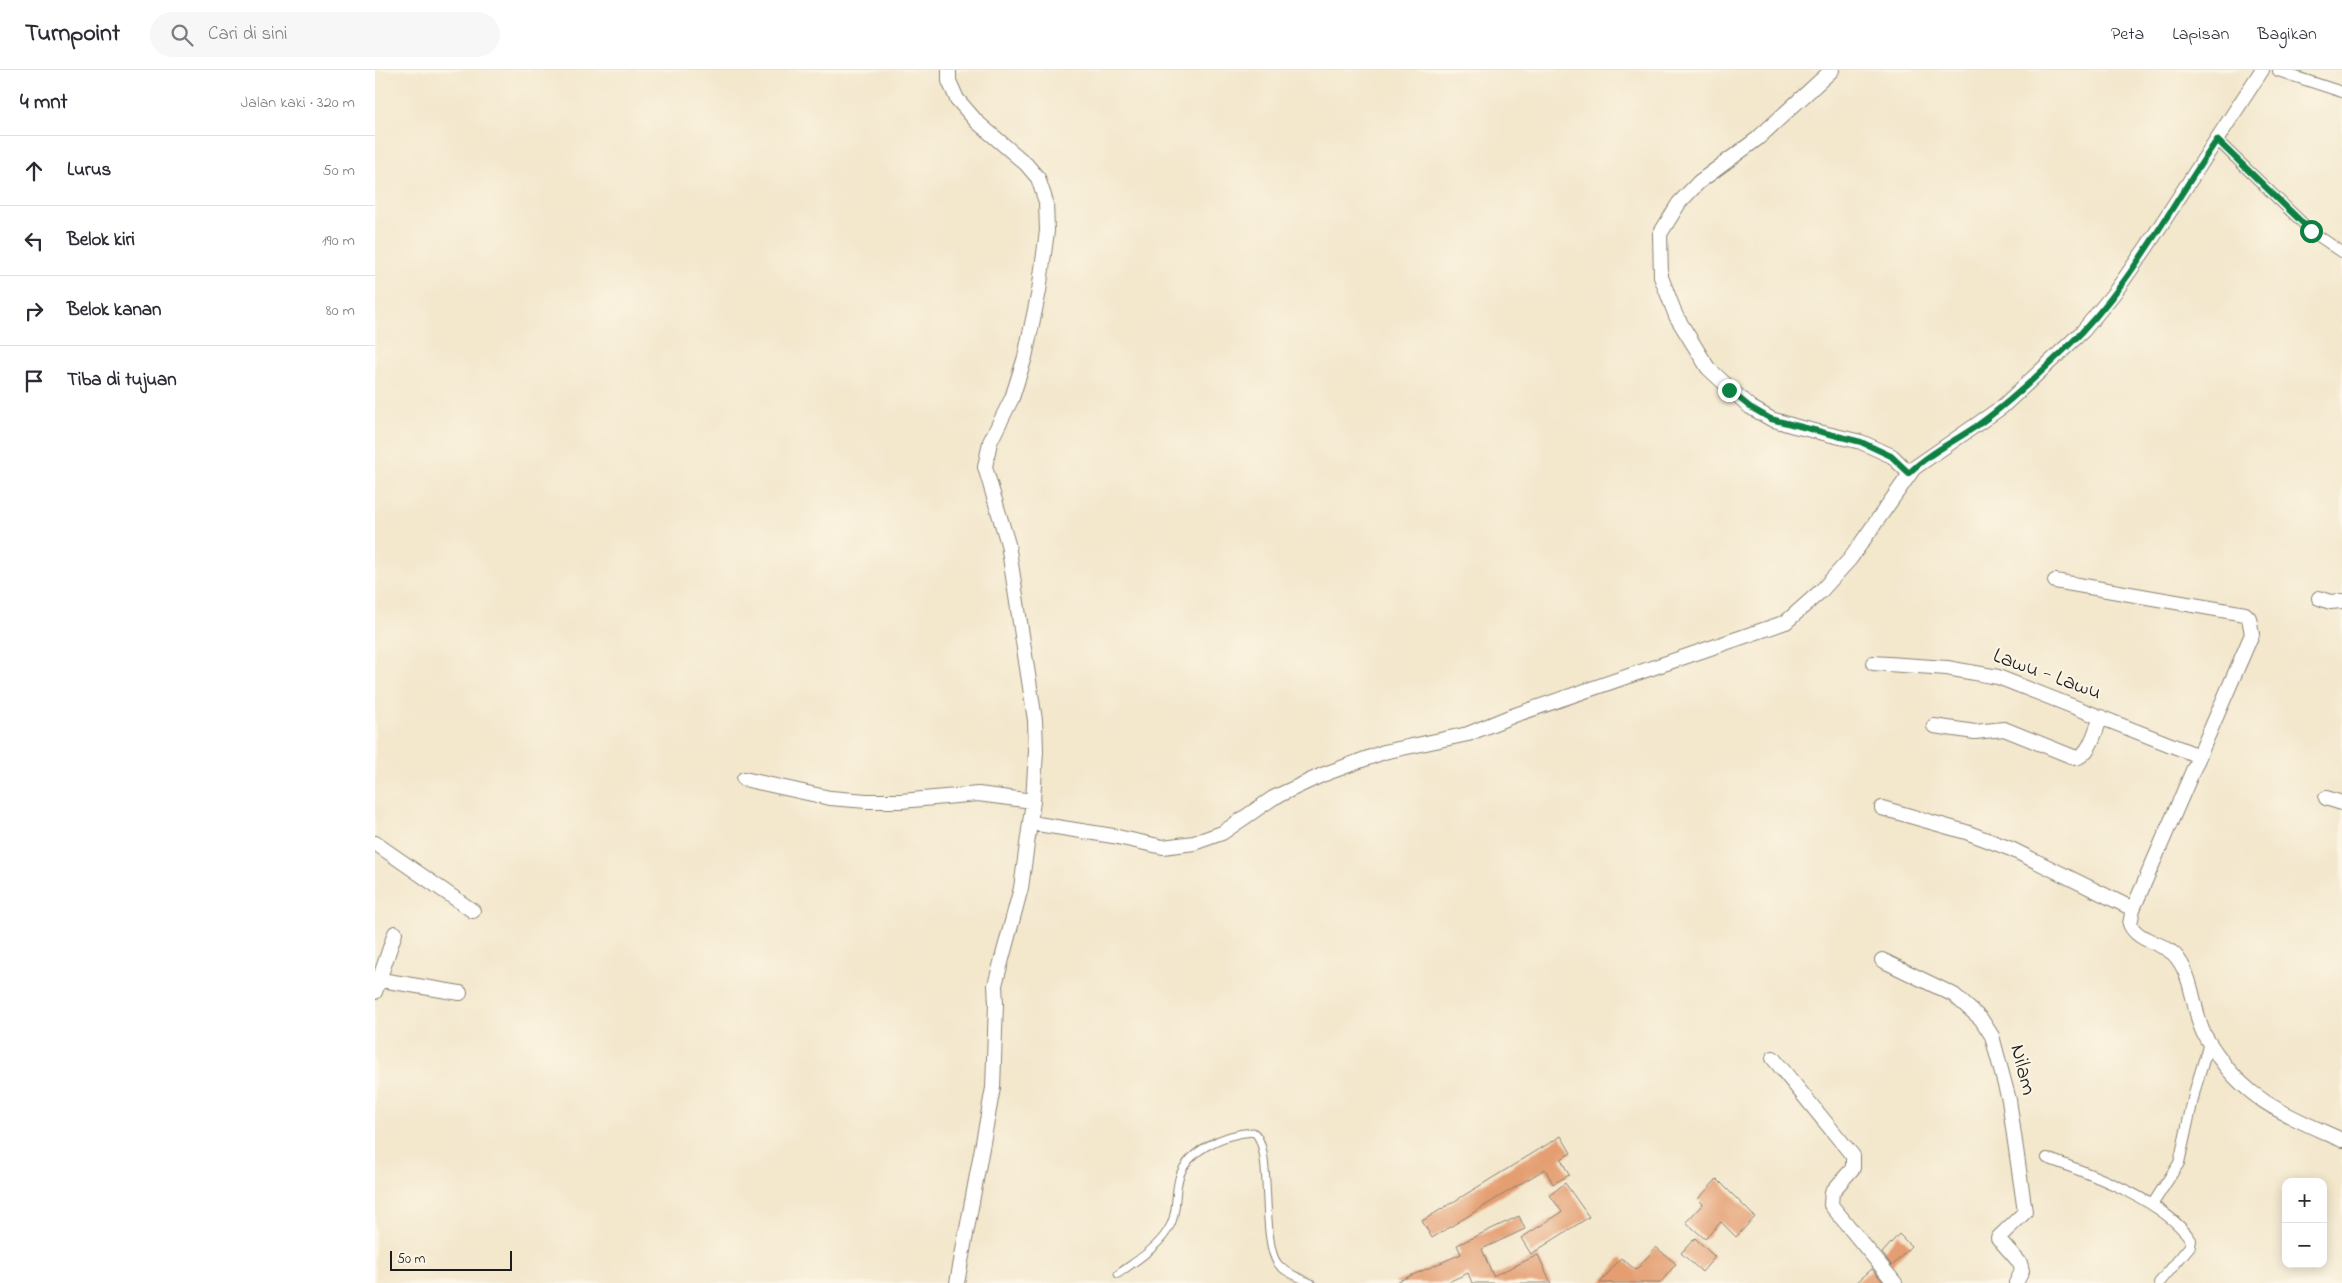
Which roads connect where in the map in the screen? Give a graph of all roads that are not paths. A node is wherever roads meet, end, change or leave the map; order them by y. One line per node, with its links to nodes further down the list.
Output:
1 (949, 70): 18 (street)
2 (1832, 70): 8 (street)
3 (2262, 70): 6 (street)
4 (2278, 71): 5 (street)
5 (2342, 92)
6 (2217, 140): 7 (street); 8 (street)
7 (2342, 252)
8 (1909, 473): 21 (street)
9 (2055, 581): 15 (street)
10 (2319, 598): 11 (street)
11 (2342, 601)
12 (1873, 663): 13 (street, Lawu - Lawu)
13 (2101, 717): 14 (street); 15 (street, Lawu - Lawu)
14 (1934, 726)
15 (2199, 756): 23 (street)
16 (744, 779): 18 (street)
17 (2325, 798): 19 (street)
18 (1033, 801): 21 (street)
19 (2342, 803)
20 (1882, 808): 23 (street)
21 (1031, 823): 35 (street)
22 (375, 843): 24 (street)
23 (2133, 909): 29 (street)
24 (473, 911)
25 (395, 933): 27 (street)
26 (1882, 960): 38 (street, Nilam)
27 (376, 983): 28 (street)
28 (460, 993)
29 (2209, 1044): 31 (street); 33 (street)
30 (1773, 1058): 37 (street)
31 (2342, 1140)
32 (2047, 1158): 33 (street)
33 (2151, 1205): 39 (street)
34 (1118, 1274): 36 (lane)
35 (957, 1283)
36 (1311, 1283)
37 (1895, 1283)
38 (2016, 1283)
39 (2159, 1283)

